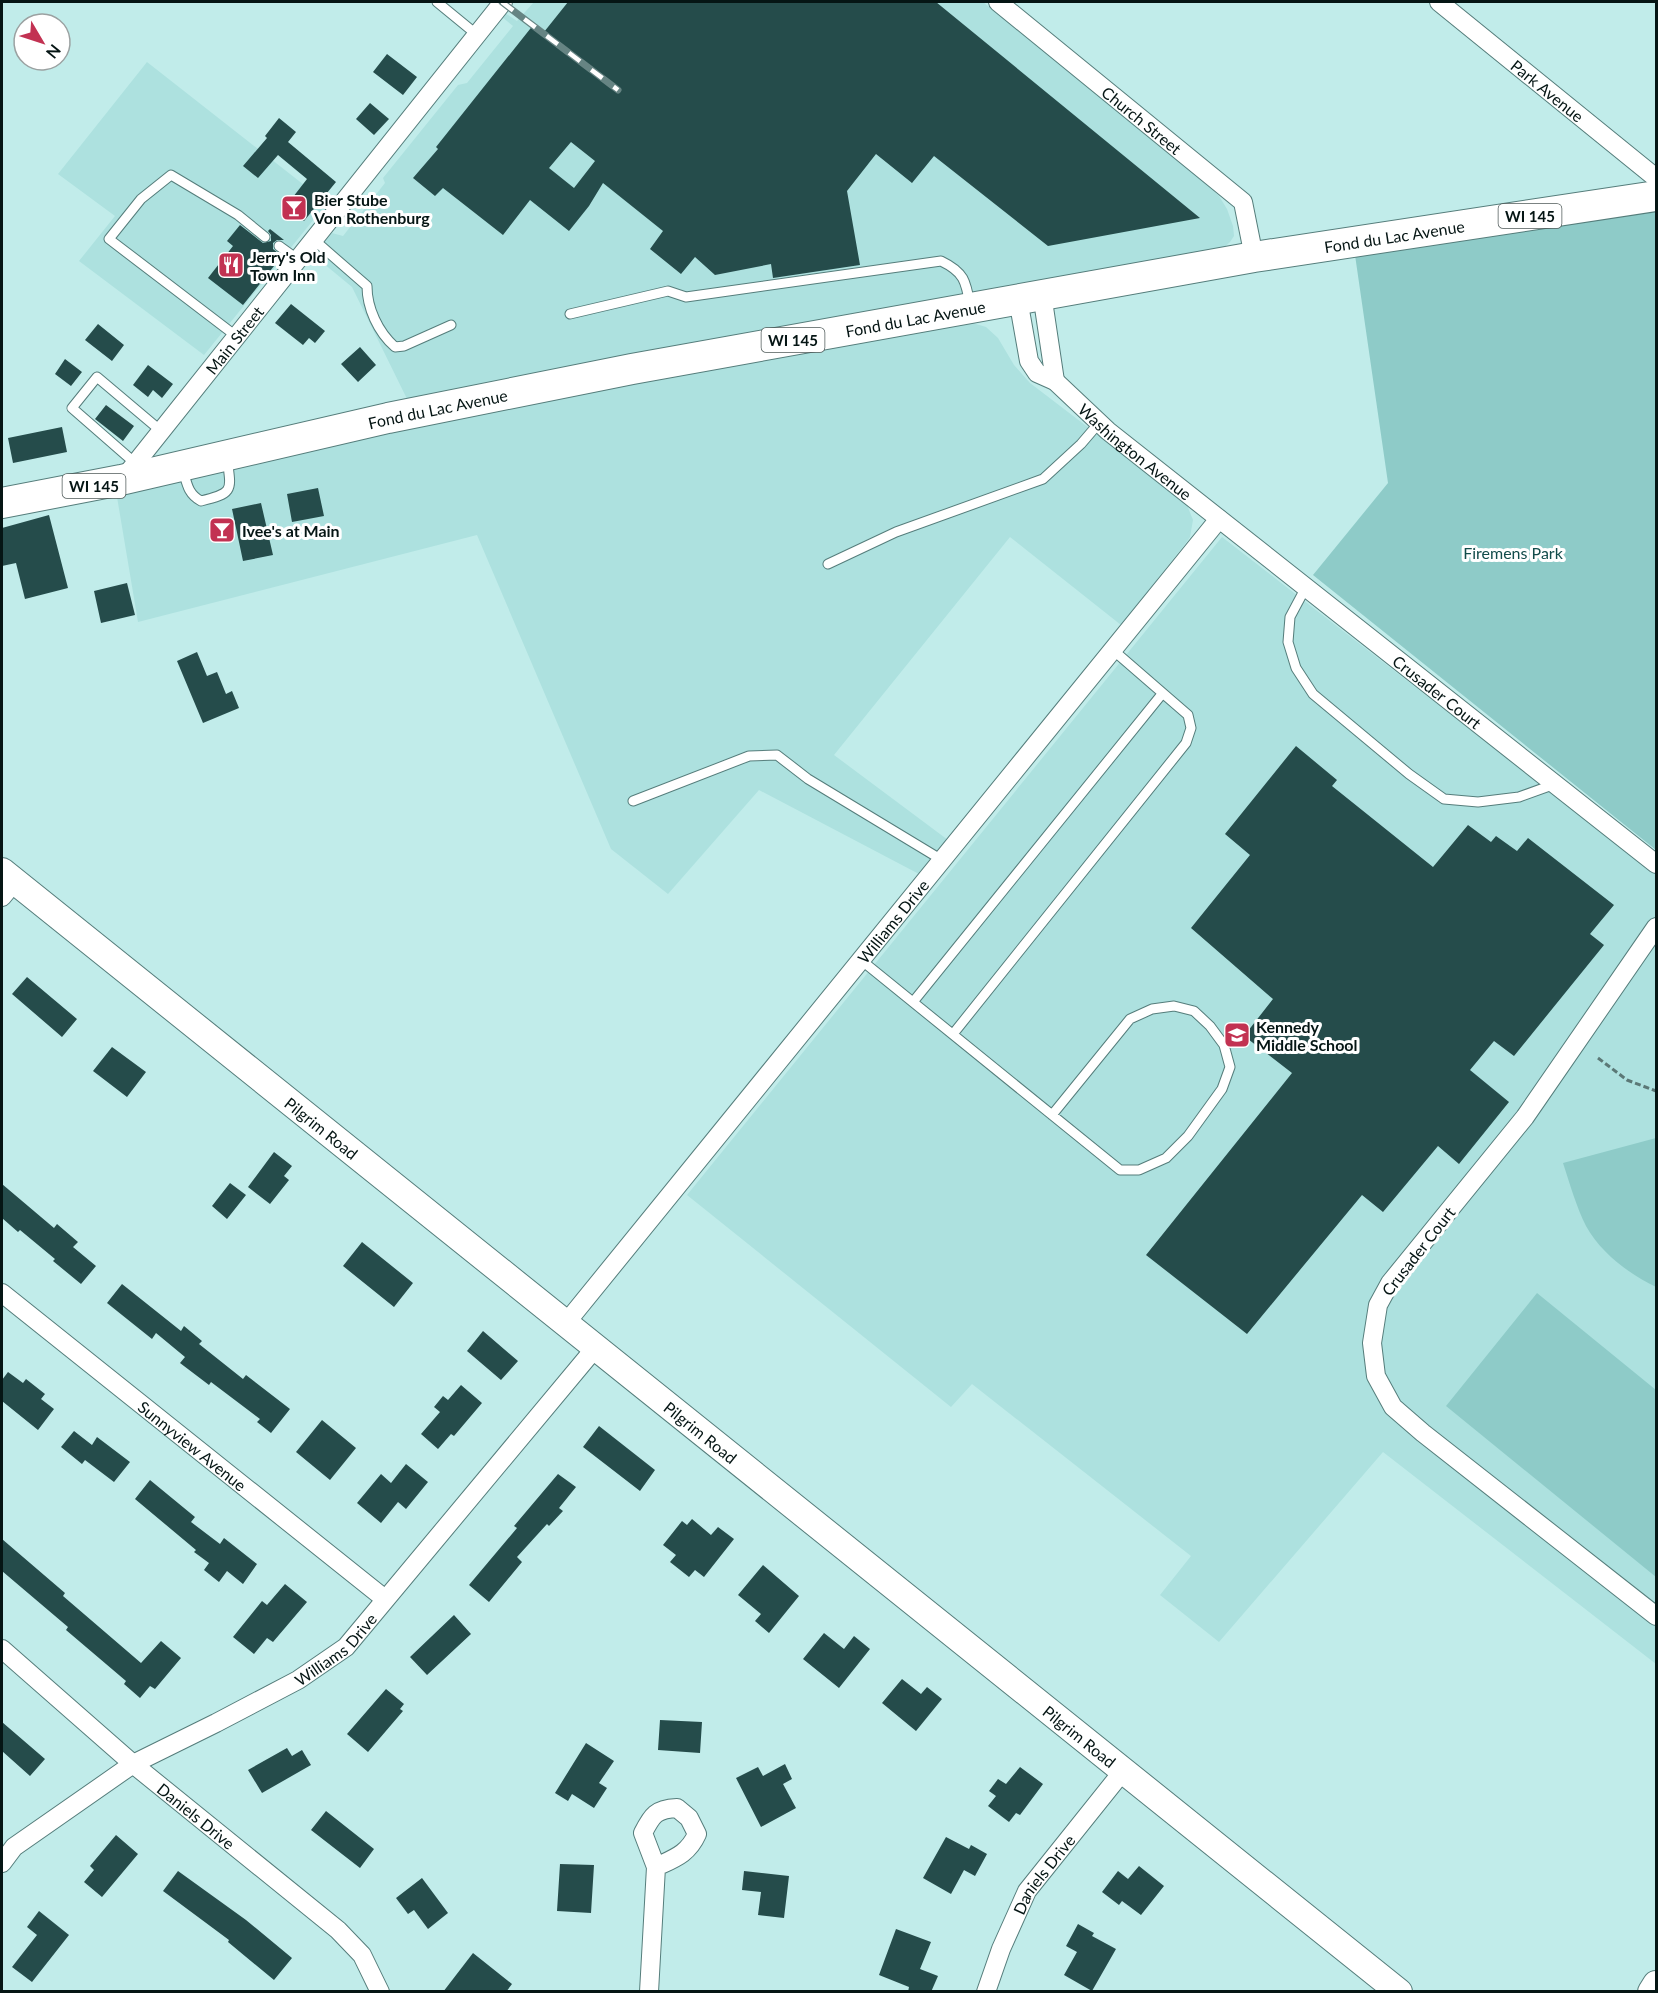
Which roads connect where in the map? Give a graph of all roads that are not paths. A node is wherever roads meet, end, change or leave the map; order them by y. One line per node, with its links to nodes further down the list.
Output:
1 (437, 2): 5 (lane)
2 (503, 2): 5 (street, Main Street)
3 (998, 2): 11 (street, Church Street)
4 (1439, 2): 6 (street, Park Avenue)
5 (476, 34): 9 (street, Main Street)
6 (1656, 178)
7 (1656, 196): 11 (main road, Fond du Lac Avenue / WI 145)
8 (265, 237): 17 (lane)
9 (313, 239): 12 (street, Main Street); 16 (lane)
10 (279, 246): 12 (lane)
11 (1254, 257): 13 (main road, Fond du Lac Avenue / WI 145)
12 (297, 259): 17 (street, Main Street)
13 (1030, 297): 14 (main road, Fond du Lac Avenue / WI 145); 18 (street); 18 (street, Washington Avenue)
14 (970, 308): 15 (lane); 21 (main road, Fond du Lac Avenue / WI 145)
15 (570, 314)
16 (451, 325)
17 (236, 336): 20 (street, Main Street)
18 (1055, 381): 19 (street, Washington Avenue)
19 (1099, 423): 23 (street, Washington Avenue); 24 (lane)
20 (161, 431): 21 (street, Main Street); 21 (lane)
21 (128, 472): 22 (main road, Fond du Lac Avenue / WI 145)
22 (2, 503)
23 (1219, 519): 25 (street, Crusader Court); 26 (street, Williams Drive)
24 (828, 564)
25 (1306, 587): 28 (street, Crusader Court); 28 (lane)
26 (1113, 650): 27 (lane); 30 (street, Williams Drive)
27 (1162, 694): 35 (lane); 36 (lane)
28 (1555, 784): 31 (street, Crusader Court)
29 (633, 801): 30 (lane)
30 (942, 860): 34 (street, Williams Drive)
31 (1656, 864)
32 (6, 883): 39 (street, Pilgrim Road)
33 (1656, 927): 42 (street, Crusader Court)
34 (861, 960): 35 (lane); 39 (street, Williams Drive)
35 (913, 1002): 36 (lane)
36 (953, 1034): 37 (lane)
37 (1052, 1115): 37 (lane)
38 (2, 1293): 41 (street, Sunnyview Avenue)
39 (566, 1323): 40 (street, Pilgrim Road)
40 (596, 1347): 41 (street, Williams Drive); 45 (street, Pilgrim Road)
41 (385, 1599): 44 (street, Williams Drive)
42 (1656, 1617)
43 (2, 1649): 44 (street, Daniels Drive)
44 (133, 1764): 46 (street, Williams Drive); 49 (street, Daniels Drive)
45 (1123, 1771): 51 (street, Daniels Drive); 52 (street, Pilgrim Road)
46 (2, 1863)
47 (656, 1867): 50 (street)
48 (1656, 1984): 53 (street)
49 (380, 1992)
50 (649, 1992)
51 (986, 1992)
52 (1399, 1992)
53 (1650, 1992)

